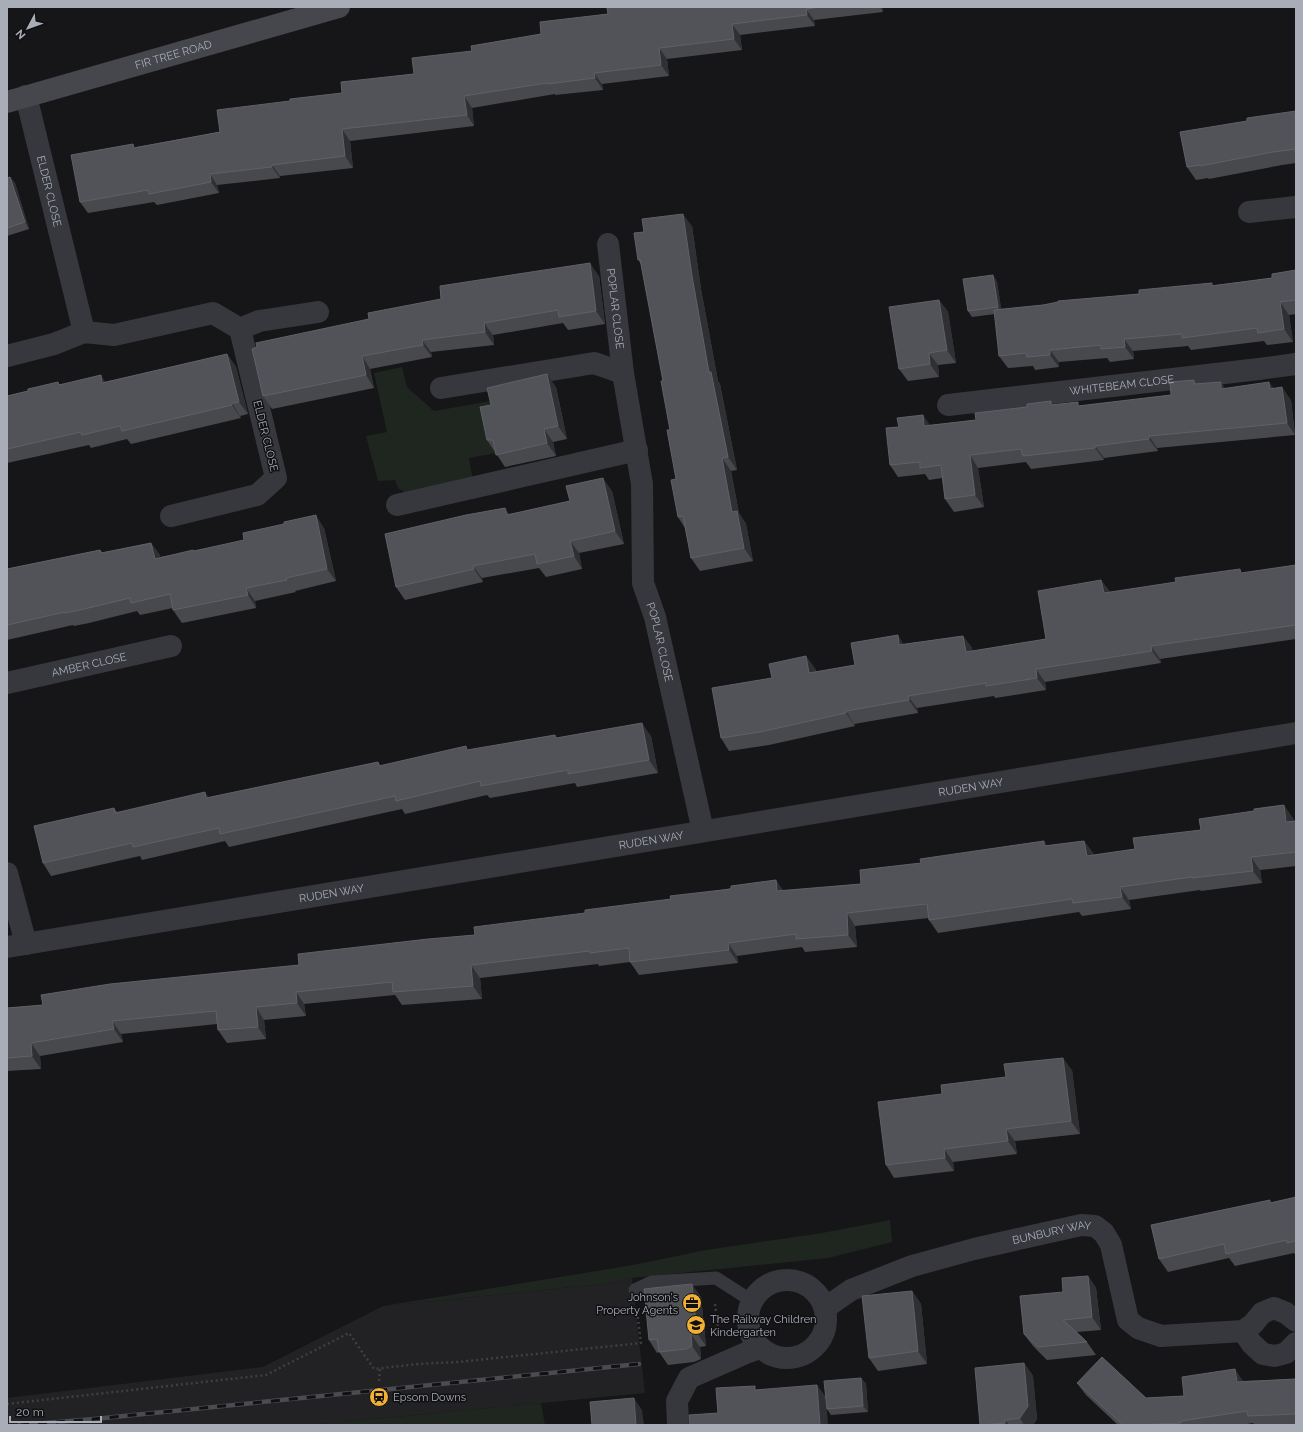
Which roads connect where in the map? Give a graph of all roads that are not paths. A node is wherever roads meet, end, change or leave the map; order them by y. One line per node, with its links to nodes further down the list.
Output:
1 (340, 7): 2 (main road, FIR TREE ROAD)
2 (17, 99): 8 (street, ELDER CLOSE)
3 (1296, 207): 4 (street)
4 (1249, 212)
5 (608, 244): 11 (street, POPLAR CLOSE)
6 (318, 312): 7 (street)
7 (240, 330): 8 (street); 16 (street, ELDER CLOSE)
8 (84, 332): 9 (street)
9 (7, 356)
10 (1296, 364): 13 (street, WHITEBEAM CLOSE)
11 (623, 373): 12 (street); 14 (street, POPLAR CLOSE)
12 (441, 388)
13 (948, 406)
14 (636, 450): 15 (street); 20 (street, POPLAR CLOSE)
15 (397, 504)
16 (171, 516)
17 (171, 646): 18 (street, AMBER CLOSE)
18 (7, 683)
19 (1296, 733): 20 (street, RUDEN WAY)
20 (703, 831): 22 (street, RUDEN WAY)
21 (7, 873): 22 (street)
22 (16, 946)
23 (635, 1290): 24 (lane)
24 (752, 1301): 25 (street); 29 (street)
25 (825, 1308): 27 (street, BUNBURY WAY); 29 (street)
26 (1296, 1322): 27 (street)
27 (1243, 1331): 28 (street)
28 (1296, 1344)
29 (753, 1350): 30 (street)
30 (678, 1425)

